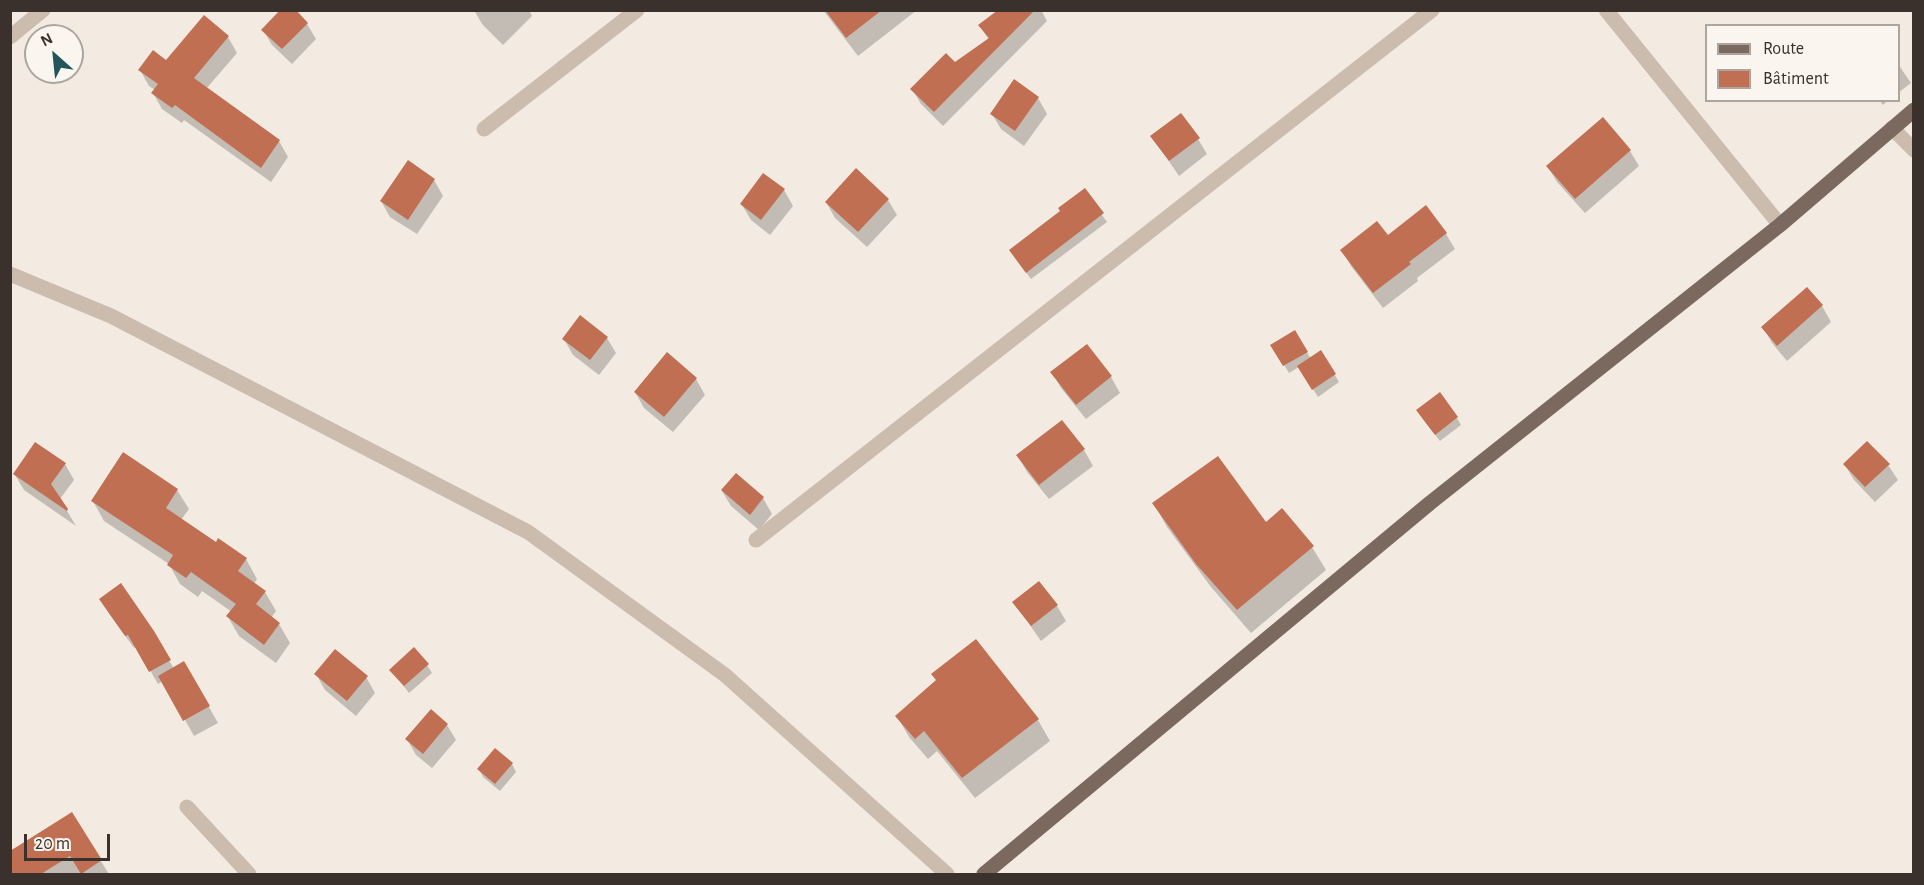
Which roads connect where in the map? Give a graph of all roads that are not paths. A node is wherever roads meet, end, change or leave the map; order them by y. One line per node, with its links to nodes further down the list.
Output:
1 (43, 10): 5 (street)
2 (637, 10): 8 (street)
3 (1432, 10): 12 (street)
4 (1606, 10): 10 (street)
5 (10, 37)
6 (1914, 111): 7 (main road)
7 (1892, 128): 9 (street); 10 (main road)
8 (484, 129)
9 (1914, 150)
10 (1780, 225): 16 (main road)
11 (10, 274): 15 (street)
12 (756, 540)
13 (187, 807): 14 (street)
14 (249, 874)
15 (946, 874)
16 (984, 874)

